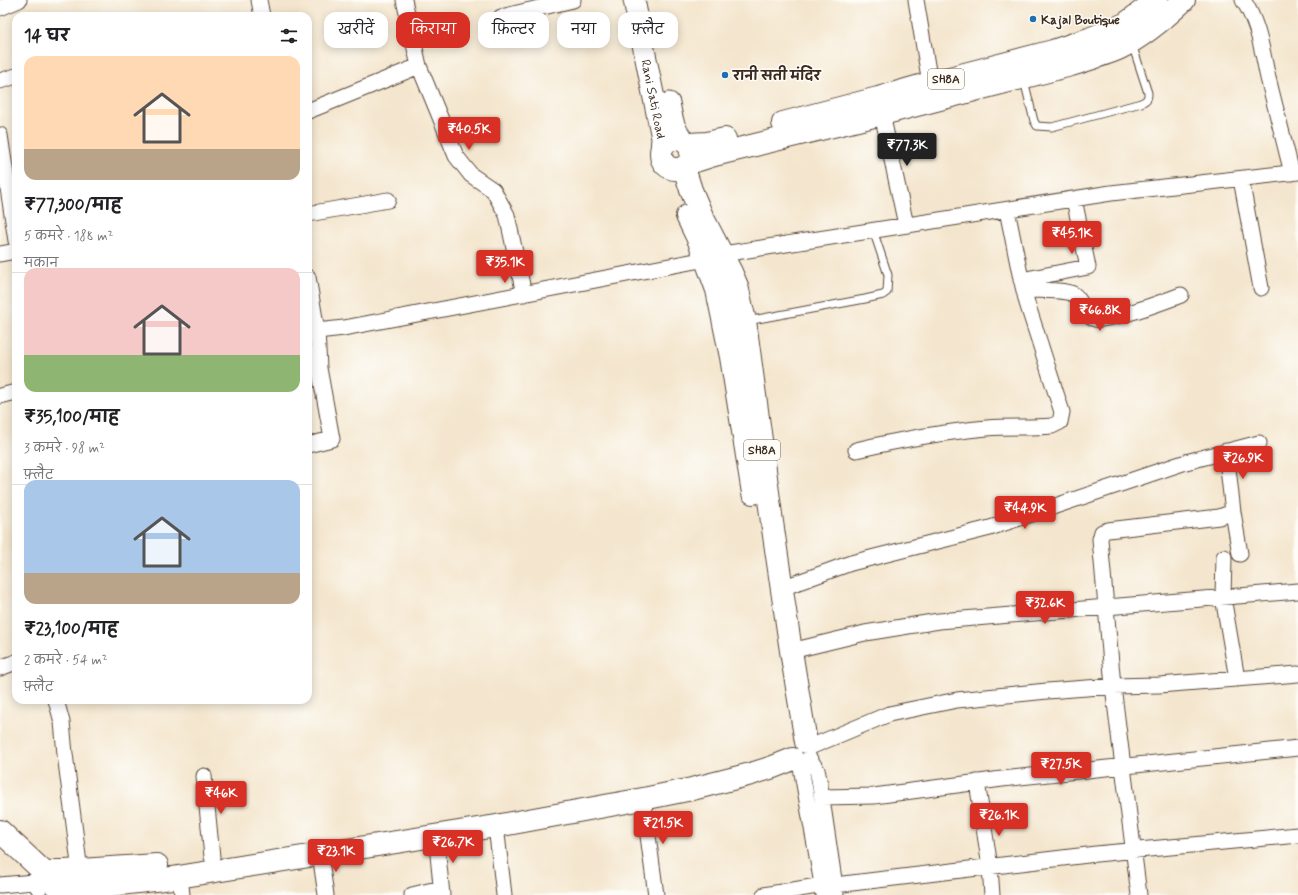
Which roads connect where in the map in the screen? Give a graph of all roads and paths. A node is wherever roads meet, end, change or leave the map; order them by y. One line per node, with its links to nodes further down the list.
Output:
1 (20, 0): 11 (street)
2 (259, 0): 12 (street)
3 (404, 0): 15 (street)
4 (573, 0): 13 (street)
5 (634, 0): 23 (street, Rani Sati Road)
6 (648, 0): 23 (street)
7 (916, 0): 19 (street)
8 (1157, 0): 14 (main road, SH8A)
9 (1184, 0): 14 (main road, SH8A)
10 (1243, 0): 24 (street)
11 (0, 8)
12 (261, 12)
13 (519, 12)
14 (1128, 33): 16 (main road, SH8A); 16 (lane)
15 (420, 66): 20 (street); 38 (street)
16 (1021, 69): 19 (main road, SH8A); 21 (main road, SH8A)
17 (12, 77): 18 (street)
18 (0, 81)
19 (930, 83): 23 (main road, SH8A)
20 (312, 109)
21 (882, 114): 23 (main road, SH8A); 31 (street)
22 (0, 135): 30 (street)
23 (679, 156): 35 (main road, SH8A)
24 (1295, 172): 25 (street)
25 (1241, 179): 26 (street); 37 (street)
26 (1074, 199): 28 (street); 36 (street)
27 (388, 200): 29 (street)
28 (1007, 210): 31 (street); 36 (street)
29 (312, 213)
30 (12, 214)
31 (906, 225): 32 (street)
32 (873, 230): 35 (street); 41 (lane)
33 (12, 251): 34 (street)
34 (0, 254)
35 (714, 256): 38 (street); 41 (main road, SH8A); 64 (main road, SH8A)
36 (1022, 285): 39 (street); 47 (street)
37 (1261, 288)
38 (524, 294): 42 (street)
39 (1181, 296)
40 (312, 321): 42 (street)
41 (745, 321): 52 (main road, SH8A)
42 (313, 332): 46 (street)
43 (12, 393): 44 (street)
44 (0, 396)
45 (1259, 443): 48 (street)
46 (312, 444)
47 (856, 450)
48 (1226, 451): 49 (street); 52 (street)
49 (1233, 512): 50 (street); 55 (street)
50 (1240, 554)
51 (1224, 557): 54 (street)
52 (782, 588): 56 (main road, SH8A)
53 (1298, 591): 54 (street)
54 (1223, 597): 55 (street); 60 (street)
55 (1107, 606): 56 (street); 61 (street)
56 (790, 651): 64 (main road, SH8A)
57 (12, 664): 58 (street)
58 (0, 668)
59 (1298, 674): 60 (street)
60 (1238, 679): 61 (street)
61 (1113, 686): 64 (street); 65 (street)
62 (57, 704): 78 (street)
63 (1298, 748): 65 (street)
64 (801, 751): 68 (street); 69 (main road); 76 (main road); 82 (street)
65 (1123, 766): 67 (street); 74 (street)
66 (204, 776): 76 (street)
67 (977, 782): 68 (street); 77 (street)
68 (822, 798): 82 (street)
69 (643, 799): 70 (main road); 87 (street)
70 (496, 826): 72 (main road); 86 (street)
71 (1, 833): 79 (main road)
72 (436, 835): 75 (main road); 83 (street)
73 (1298, 835): 74 (street)
74 (1132, 850): 77 (street); 90 (street)
75 (320, 854): 81 (main road); 84 (street)
76 (212, 857): 78 (main road)
77 (990, 867): 82 (street); 89 (street)
78 (81, 879): 79 (main road); 81 (main road)
79 (53, 883): 80 (street)
80 (0, 885)
81 (181, 886)
82 (829, 890): 88 (street)
83 (442, 892): 85 (street)
84 (326, 895)
85 (412, 895)
86 (504, 895)
87 (656, 895)
88 (764, 895)
89 (992, 895)
90 (1139, 895)

